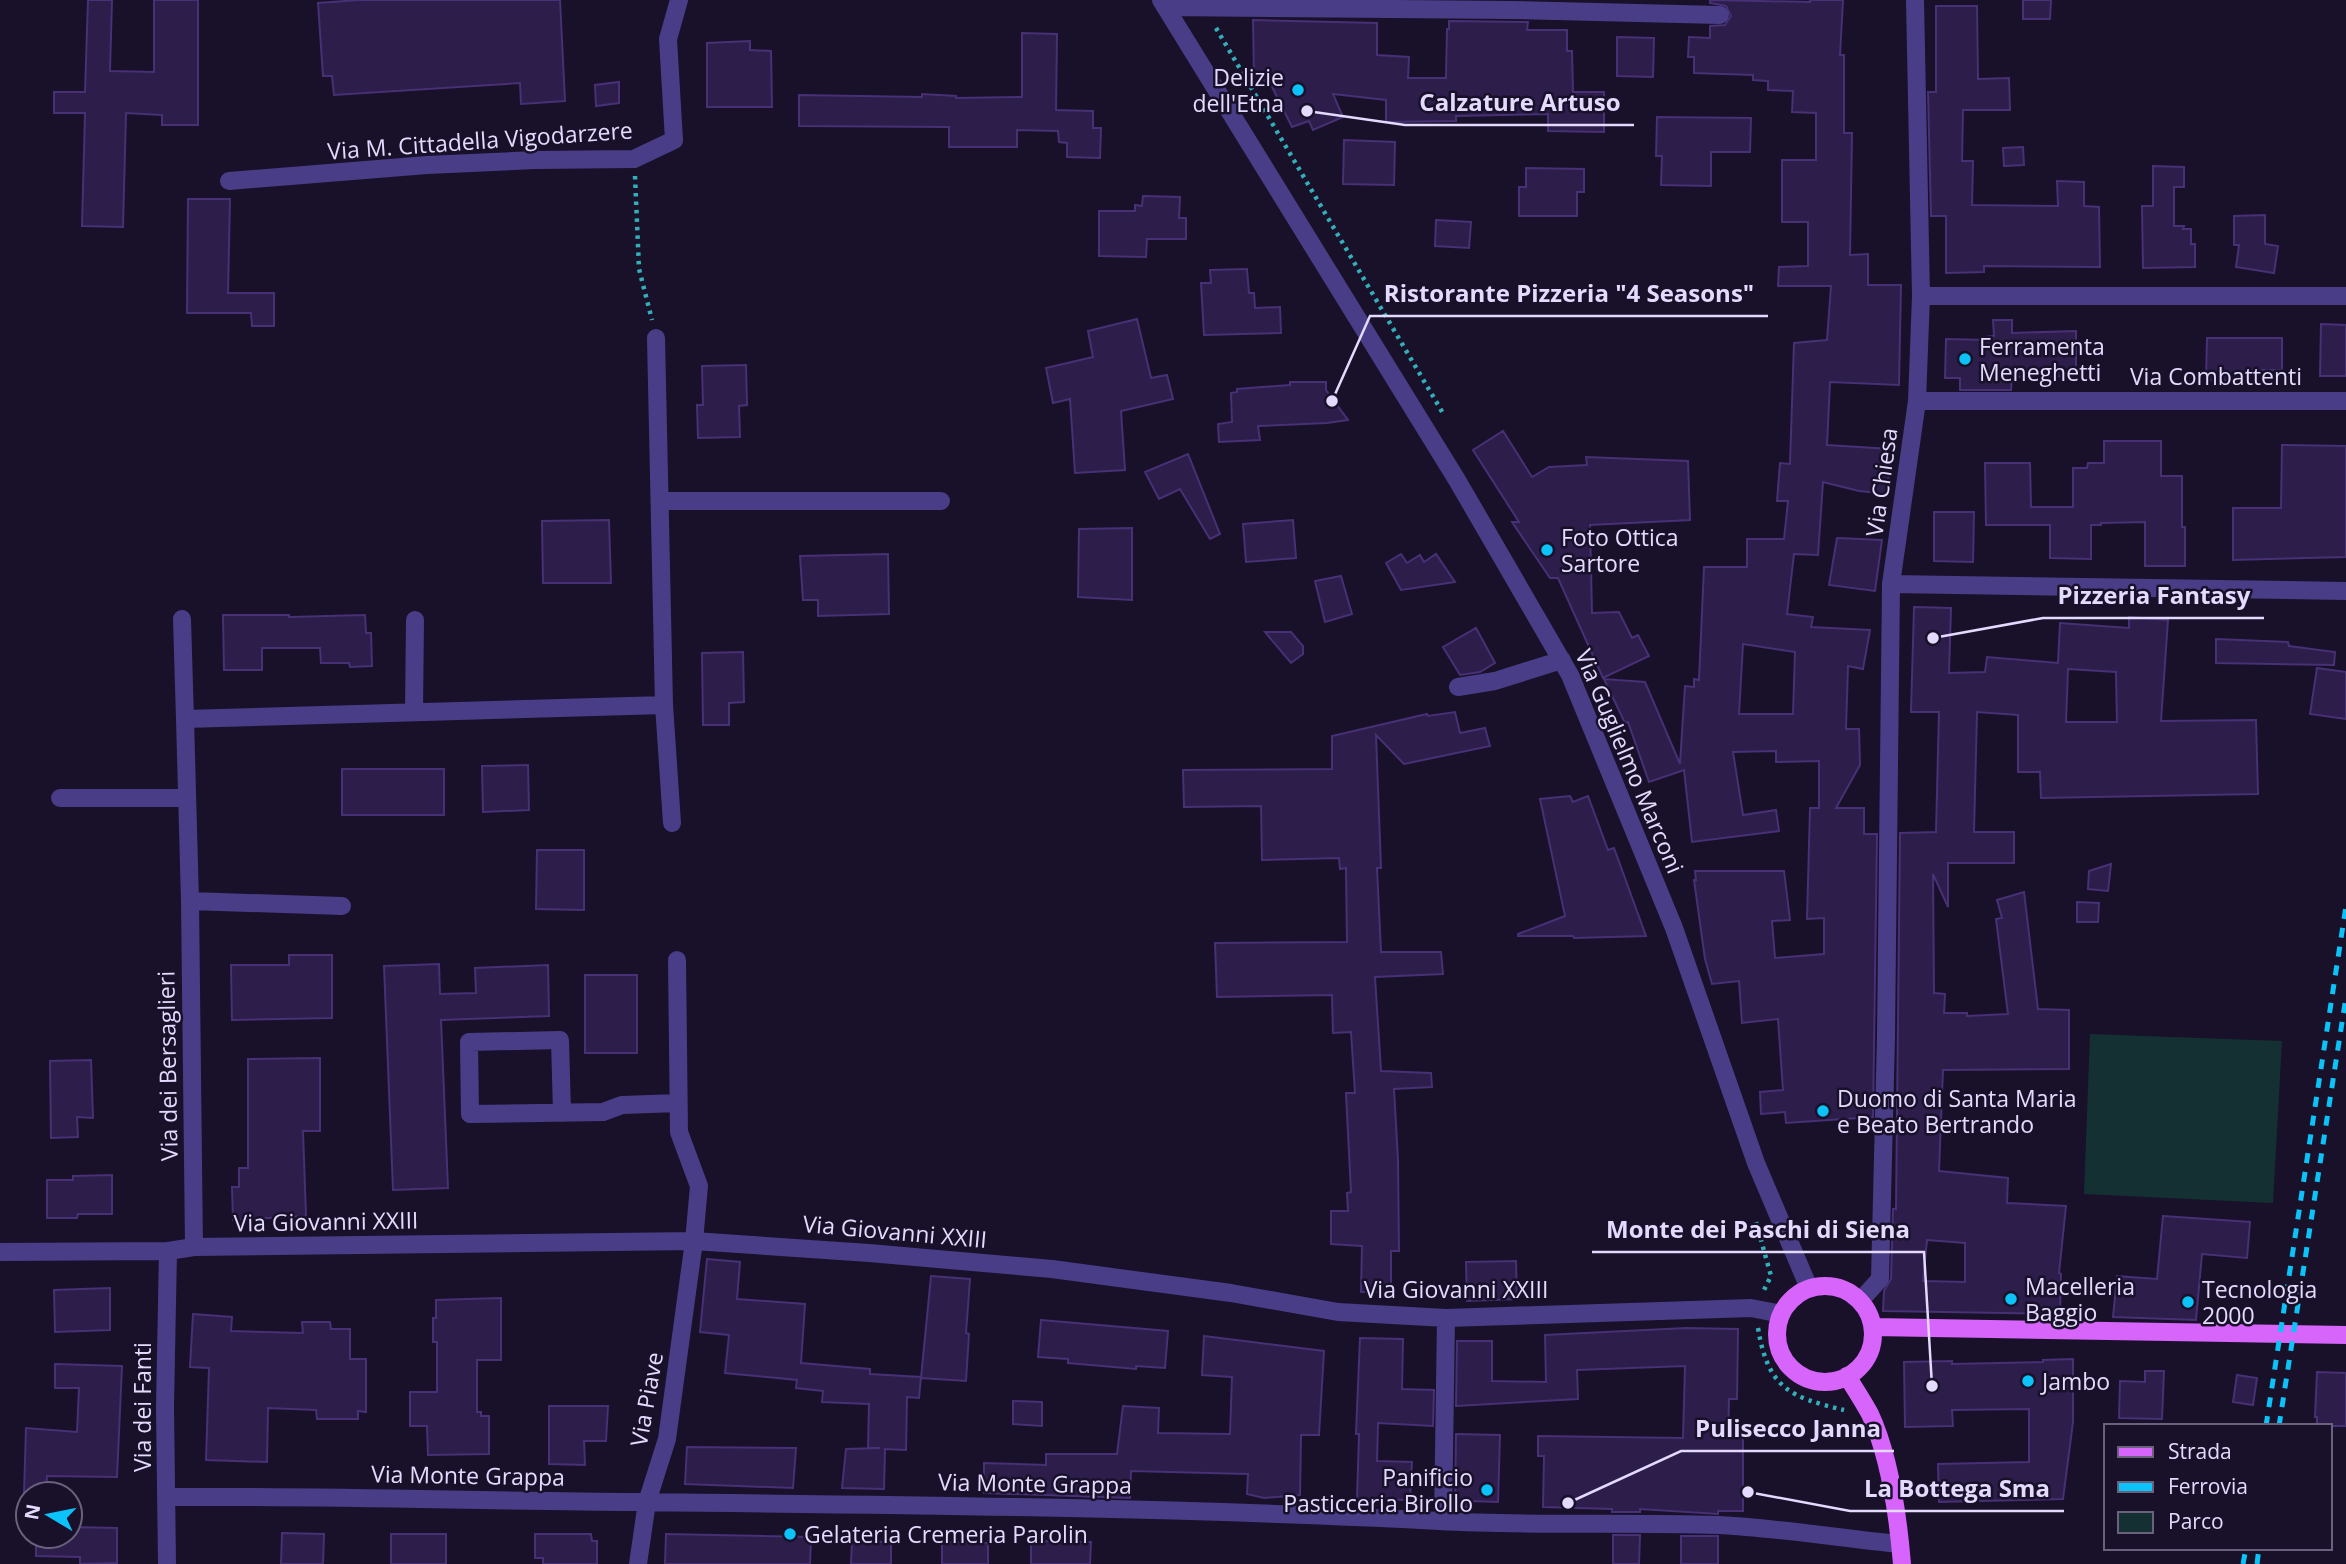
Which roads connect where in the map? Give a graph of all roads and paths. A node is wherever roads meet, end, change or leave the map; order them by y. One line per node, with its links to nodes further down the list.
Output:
1 (679, 0): 5 (street, Via M. Cittadella Vigodarzere)
2 (1915, 0): 7 (street, Via Chiesa)
3 (1163, 4): 4 (street); 18 (street, Via Guglielmo Marconi)
4 (1720, 15)
5 (634, 159): 6 (street, Via M. Cittadella Vigodarzere); 9 (path)
6 (229, 181)
7 (1921, 296): 8 (street); 10 (street, Via Chiesa)
8 (2346, 296)
9 (656, 338): 12 (street)
10 (1917, 401): 11 (street, Via Combattenti); 14 (street, Via Chiesa)
11 (2346, 401)
12 (660, 501): 13 (street); 20 (street)
13 (941, 501)
14 (1891, 584): 15 (street); 37 (street, Via Chiesa)
15 (2346, 592)
16 (182, 619): 22 (street, Via dei Bersaglieri)
17 (415, 620): 21 (street)
18 (1562, 660): 19 (street); 36 (street, Via Guglielmo Marconi)
19 (1458, 687)
20 (664, 705): 21 (street); 25 (street)
21 (414, 712): 22 (street)
22 (185, 719): 24 (street, Via dei Bersaglieri)
23 (60, 798): 24 (street)
24 (186, 798): 26 (street, Via dei Bersaglieri)
25 (673, 822)
26 (189, 892): 27 (street); 33 (street, Via dei Bersaglieri)
27 (342, 906)
28 (677, 960): 29 (street, Via Piave)
29 (678, 1103): 30 (street); 32 (street, Via Piave)
30 (562, 1113): 30 (street)
31 (1754, 1213): 38 (path)
32 (694, 1241): 33 (street, Via Giovanni XXIII); 40 (street, Via Giovanni XXIII); 46 (street, Via Piave)
33 (194, 1247): 34 (street, Via Giovanni XXIII)
34 (168, 1251): 35 (street, Via Giovanni XXIII); 45 (street, Via dei Fanti)
35 (0, 1252)
36 (1810, 1288): 37 (main road); 39 (main road)
37 (1860, 1301): 41 (main road)
38 (1751, 1308): 39 (street, Via Giovanni XXIII); 40 (street, Via Giovanni XXIII); 44 (path)
39 (1782, 1314): 43 (main road)
40 (1446, 1318): 47 (street)
41 (1873, 1327): 42 (main road); 43 (main road)
42 (2346, 1335)
43 (1847, 1376): 48 (main road)
44 (1846, 1411)
45 (167, 1497): 46 (street, Via Monte Grappa); 49 (street, Via dei Fanti)
46 (647, 1502): 47 (street, Via Monte Grappa); 50 (street, Via Piave)
47 (1443, 1521): 48 (street, Via Monte Grappa)
48 (1900, 1544): 51 (main road)
49 (167, 1564)
50 (638, 1564)
51 (1902, 1564)

